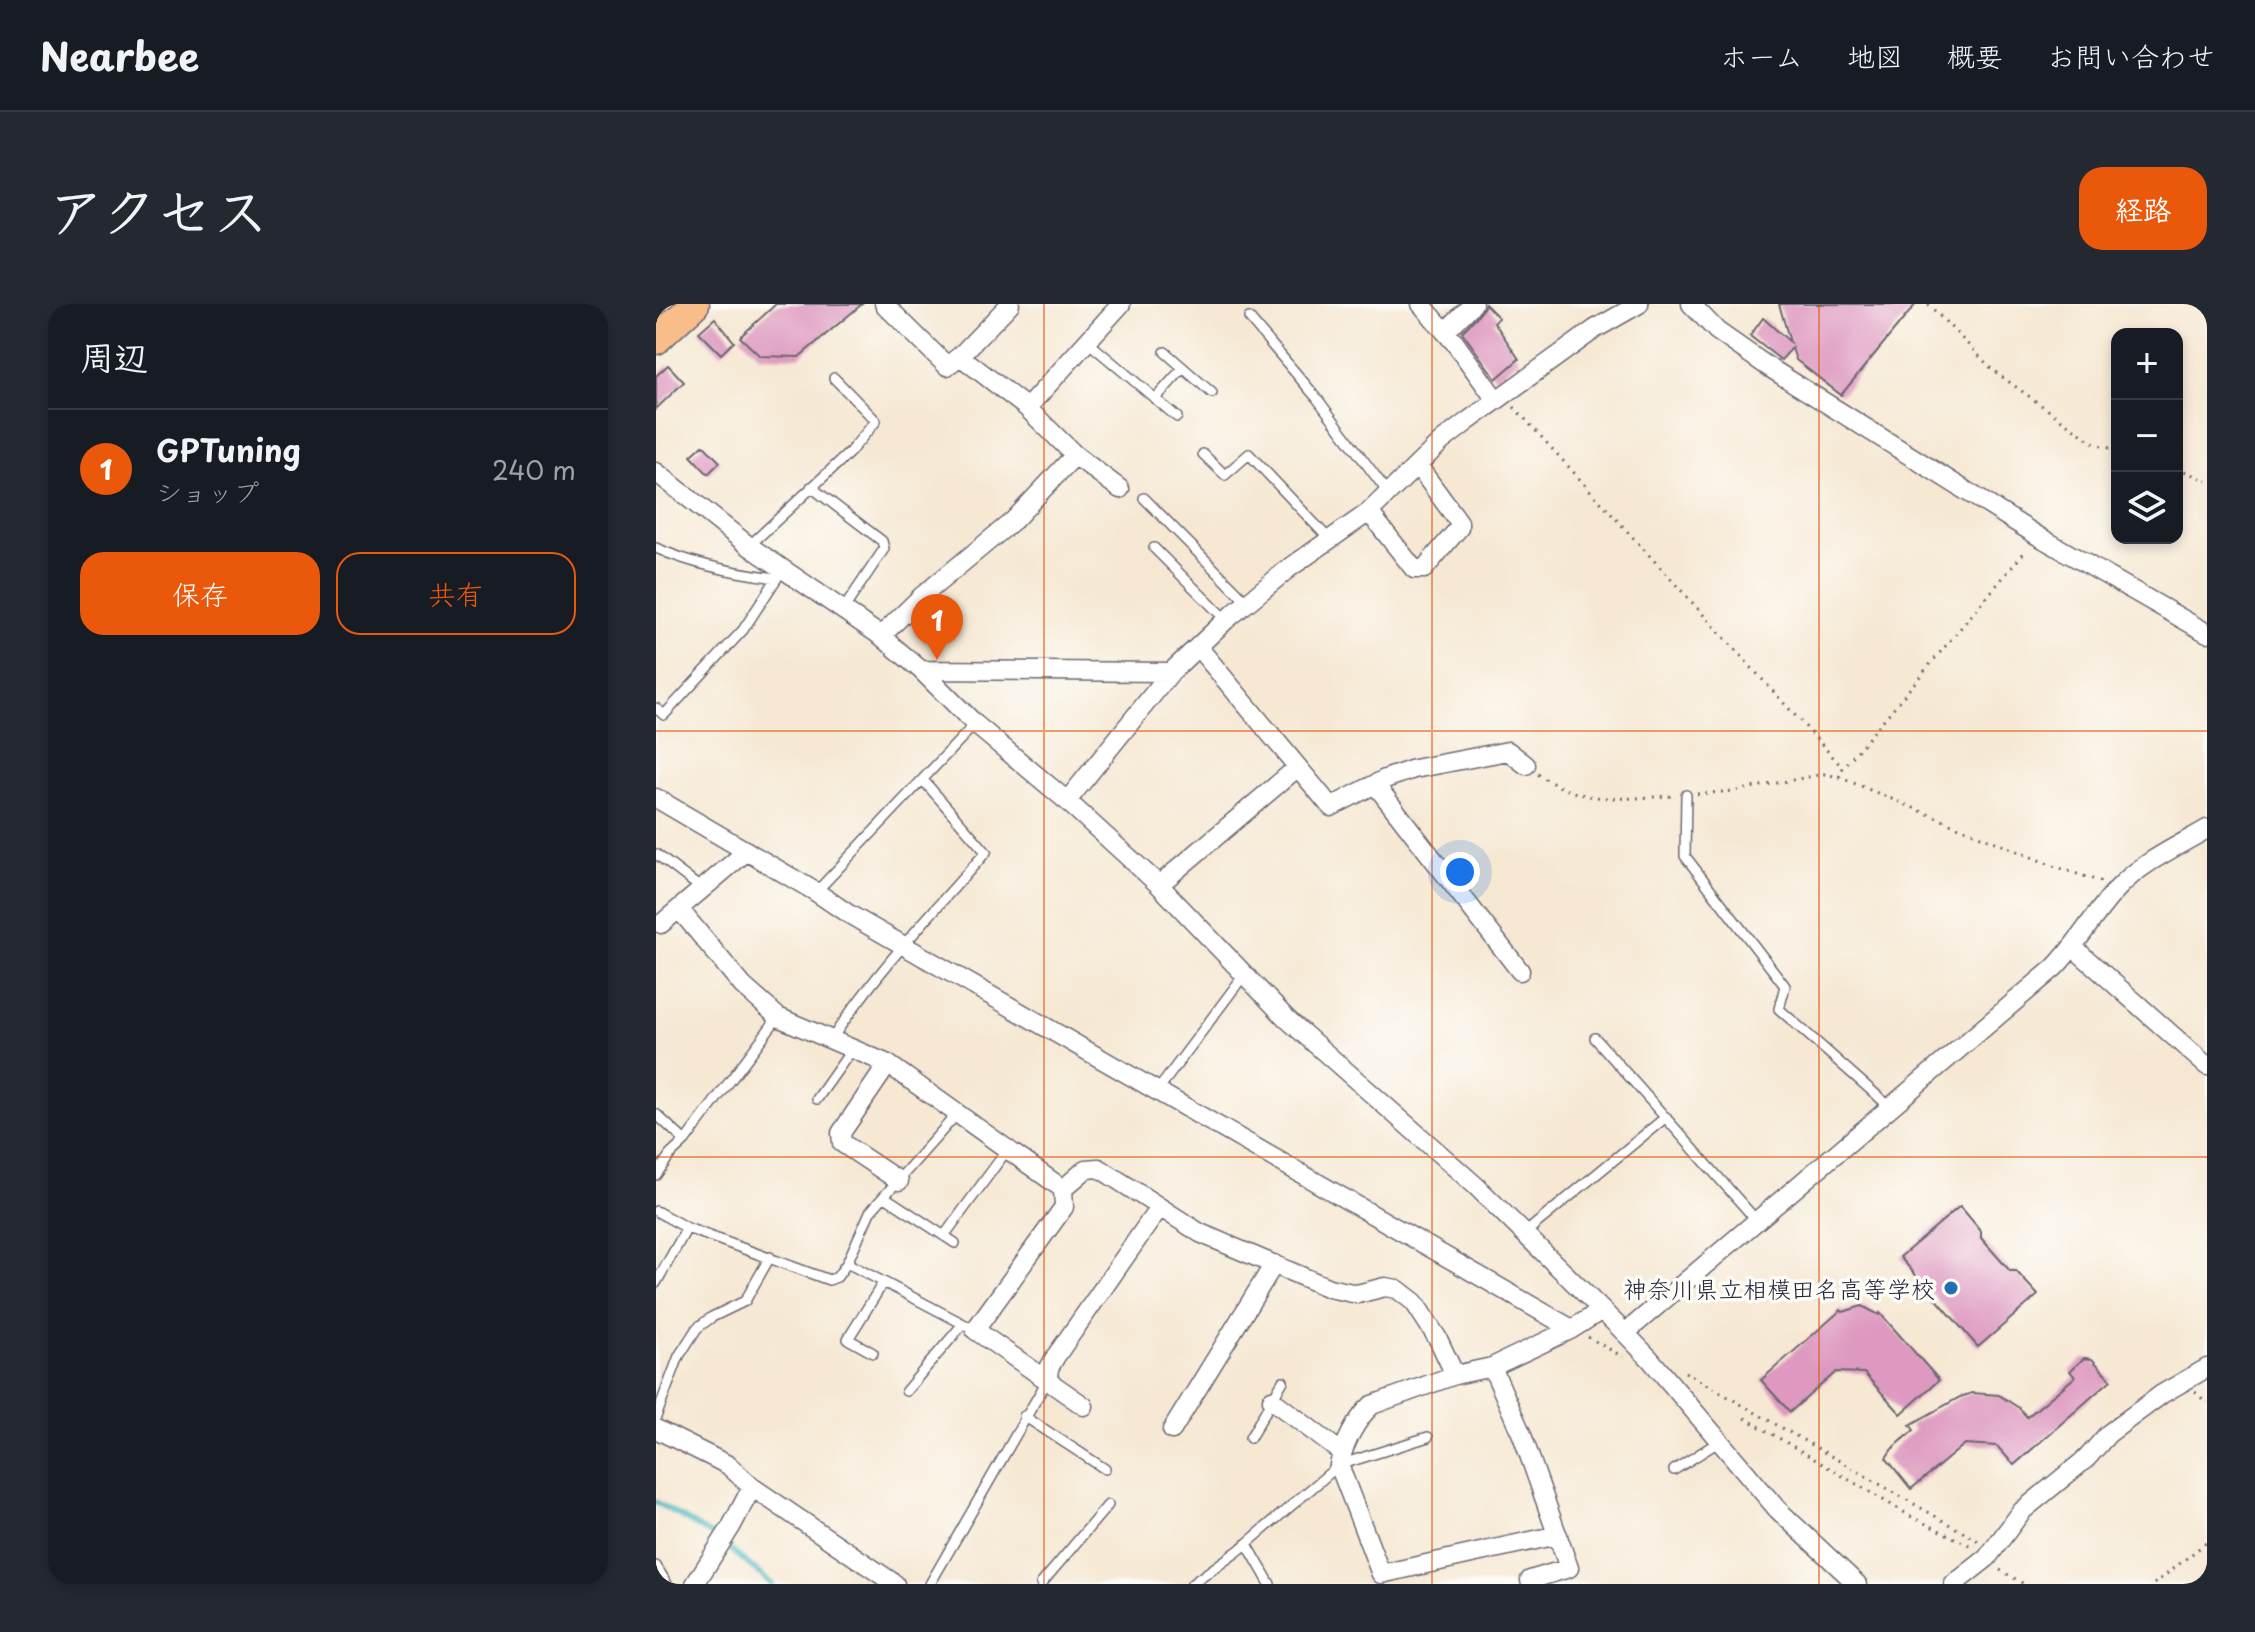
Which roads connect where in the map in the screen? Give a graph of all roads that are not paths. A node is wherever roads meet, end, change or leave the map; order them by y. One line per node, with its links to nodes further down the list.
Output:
1 (695, 304): 11 (main road)
2 (884, 304): 14 (street)
3 (1010, 304): 14 (street)
4 (1121, 304): 12 (street)
5 (1421, 304): 10 (street)
6 (1473, 304): 10 (street)
7 (1639, 304): 18 (street)
8 (1691, 304): 39 (street)
9 (1249, 318): 28 (lane)
10 (1445, 332): 18 (street)
11 (656, 340)
12 (1088, 342): 19 (lane); 20 (street)
13 (1165, 352): 15 (lane)
14 (960, 356): 20 (street)
15 (1183, 368): 17 (lane); 19 (lane)
16 (834, 378): 26 (lane)
17 (1212, 393)
18 (1499, 397): 24 (street)
19 (1155, 399): 21 (lane)
20 (1027, 408): 23 (street)
21 (1177, 417)
22 (1203, 454): 31 (lane)
23 (1075, 455): 27 (street); 40 (street)
24 (1418, 466): 28 (street); 30 (street)
25 (656, 472): 32 (street)
26 (811, 487): 32 (lane); 37 (lane)
27 (1120, 489)
28 (1389, 494): 30 (street)
29 (1144, 498): 36 (lane)
30 (1369, 512): 31 (street)
31 (1329, 539): 36 (street)
32 (749, 546): 35 (street)
33 (656, 548): 35 (lane)
34 (1154, 548): 38 (lane)
35 (780, 573): 37 (street); 44 (lane)
36 (1247, 602): 38 (street)
37 (843, 610): 40 (street)
38 (1226, 620): 41 (street)
39 (2207, 633)
40 (881, 636): 42 (street)
41 (1198, 647): 43 (street); 47 (street)
42 (921, 670): 43 (street); 45 (street)
43 (1171, 672): 52 (street)
44 (656, 708)
45 (975, 724): 48 (lane); 52 (street)
46 (1526, 765): 49 (street)
47 (1298, 767): 49 (street); 56 (street)
48 (923, 780): 58 (lane); 61 (lane)
49 (1375, 784): 63 (street)
50 (1686, 795): 73 (lane)
51 (656, 798): 54 (street)
52 (1067, 801): 56 (street)
53 (2207, 829): 62 (street)
54 (747, 851): 57 (street); 58 (street)
55 (656, 854): 57 (lane)
56 (1159, 885): 64 (street)
57 (702, 889): 59 (street)
58 (816, 892): 61 (street)
59 (679, 909): 60 (street); 65 (street)
60 (658, 924)
61 (903, 945): 67 (lane); 71 (street)
62 (2074, 948): 70 (street); 73 (street)
63 (1520, 971)
64 (1244, 975): 71 (lane); 87 (street)
65 (778, 1017): 67 (street); 77 (lane)
66 (1595, 1038): 76 (lane)
67 (831, 1040): 68 (street)
68 (853, 1048): 69 (street); 72 (lane)
69 (888, 1064): 75 (street); 80 (street)
70 (2207, 1066)
71 (1158, 1090): 97 (street)
72 (817, 1099)
73 (1890, 1107): 85 (street)
74 (656, 1114): 77 (lane)
75 (956, 1115): 78 (street); 80 (lane)
76 (1666, 1117): 85 (lane); 87 (lane)
77 (685, 1141): 79 (lane)
78 (1007, 1150): 81 (street); 88 (lane)
79 (656, 1175)
80 (899, 1181): 82 (lane)
81 (1063, 1189): 83 (street); 96 (street)
82 (885, 1197): 88 (lane); 91 (lane)
83 (1159, 1208): 92 (street); 103 (street)
84 (656, 1211): 86 (lane)
85 (1757, 1221): 98 (street)
86 (687, 1228): 90 (lane); 93 (lane)
87 (1525, 1233): 95 (street)
88 (944, 1236): 89 (lane)
89 (955, 1243)
90 (770, 1257): 91 (lane); 109 (lane)
91 (847, 1263): 94 (lane)
92 (1274, 1264): 102 (street); 111 (street)
93 (656, 1283)
94 (883, 1283): 96 (lane); 99 (lane)
95 (1602, 1310): 97 (street); 98 (street)
96 (969, 1327): 103 (street); 105 (lane)
97 (1572, 1329): 100 (street)
98 (1625, 1333): 114 (street)
99 (873, 1353)
100 (1492, 1367): 102 (street); 120 (street)
101 (2207, 1368): 132 (street)
102 (1455, 1375): 115 (street)
103 (1048, 1379): 107 (street); 108 (lane)
104 (1283, 1381): 106 (lane)
105 (906, 1391)
106 (1272, 1400): 113 (lane); 115 (street)
107 (1084, 1406)
108 (1024, 1416): 116 (lane); 126 (lane)
109 (656, 1417)
110 (656, 1429): 118 (street)
111 (1172, 1430)
112 (1428, 1437): 115 (lane)
113 (1250, 1438)
114 (1720, 1441): 117 (lane); 131 (street)
115 (1340, 1459): 120 (street); 121 (lane)
116 (1105, 1469)
117 (1674, 1470)
118 (752, 1487): 124 (street); 125 (street)
119 (1108, 1505): 127 (lane)
120 (1558, 1535): 130 (street)
121 (1247, 1544): 128 (lane); 129 (lane)
122 (656, 1566): 123 (lane)
123 (667, 1584)
124 (695, 1584)
125 (895, 1584)
126 (930, 1584)
127 (1041, 1584)
128 (1192, 1584)
129 (1270, 1584)
130 (1531, 1584)
131 (1857, 1584)
132 (1954, 1584)

